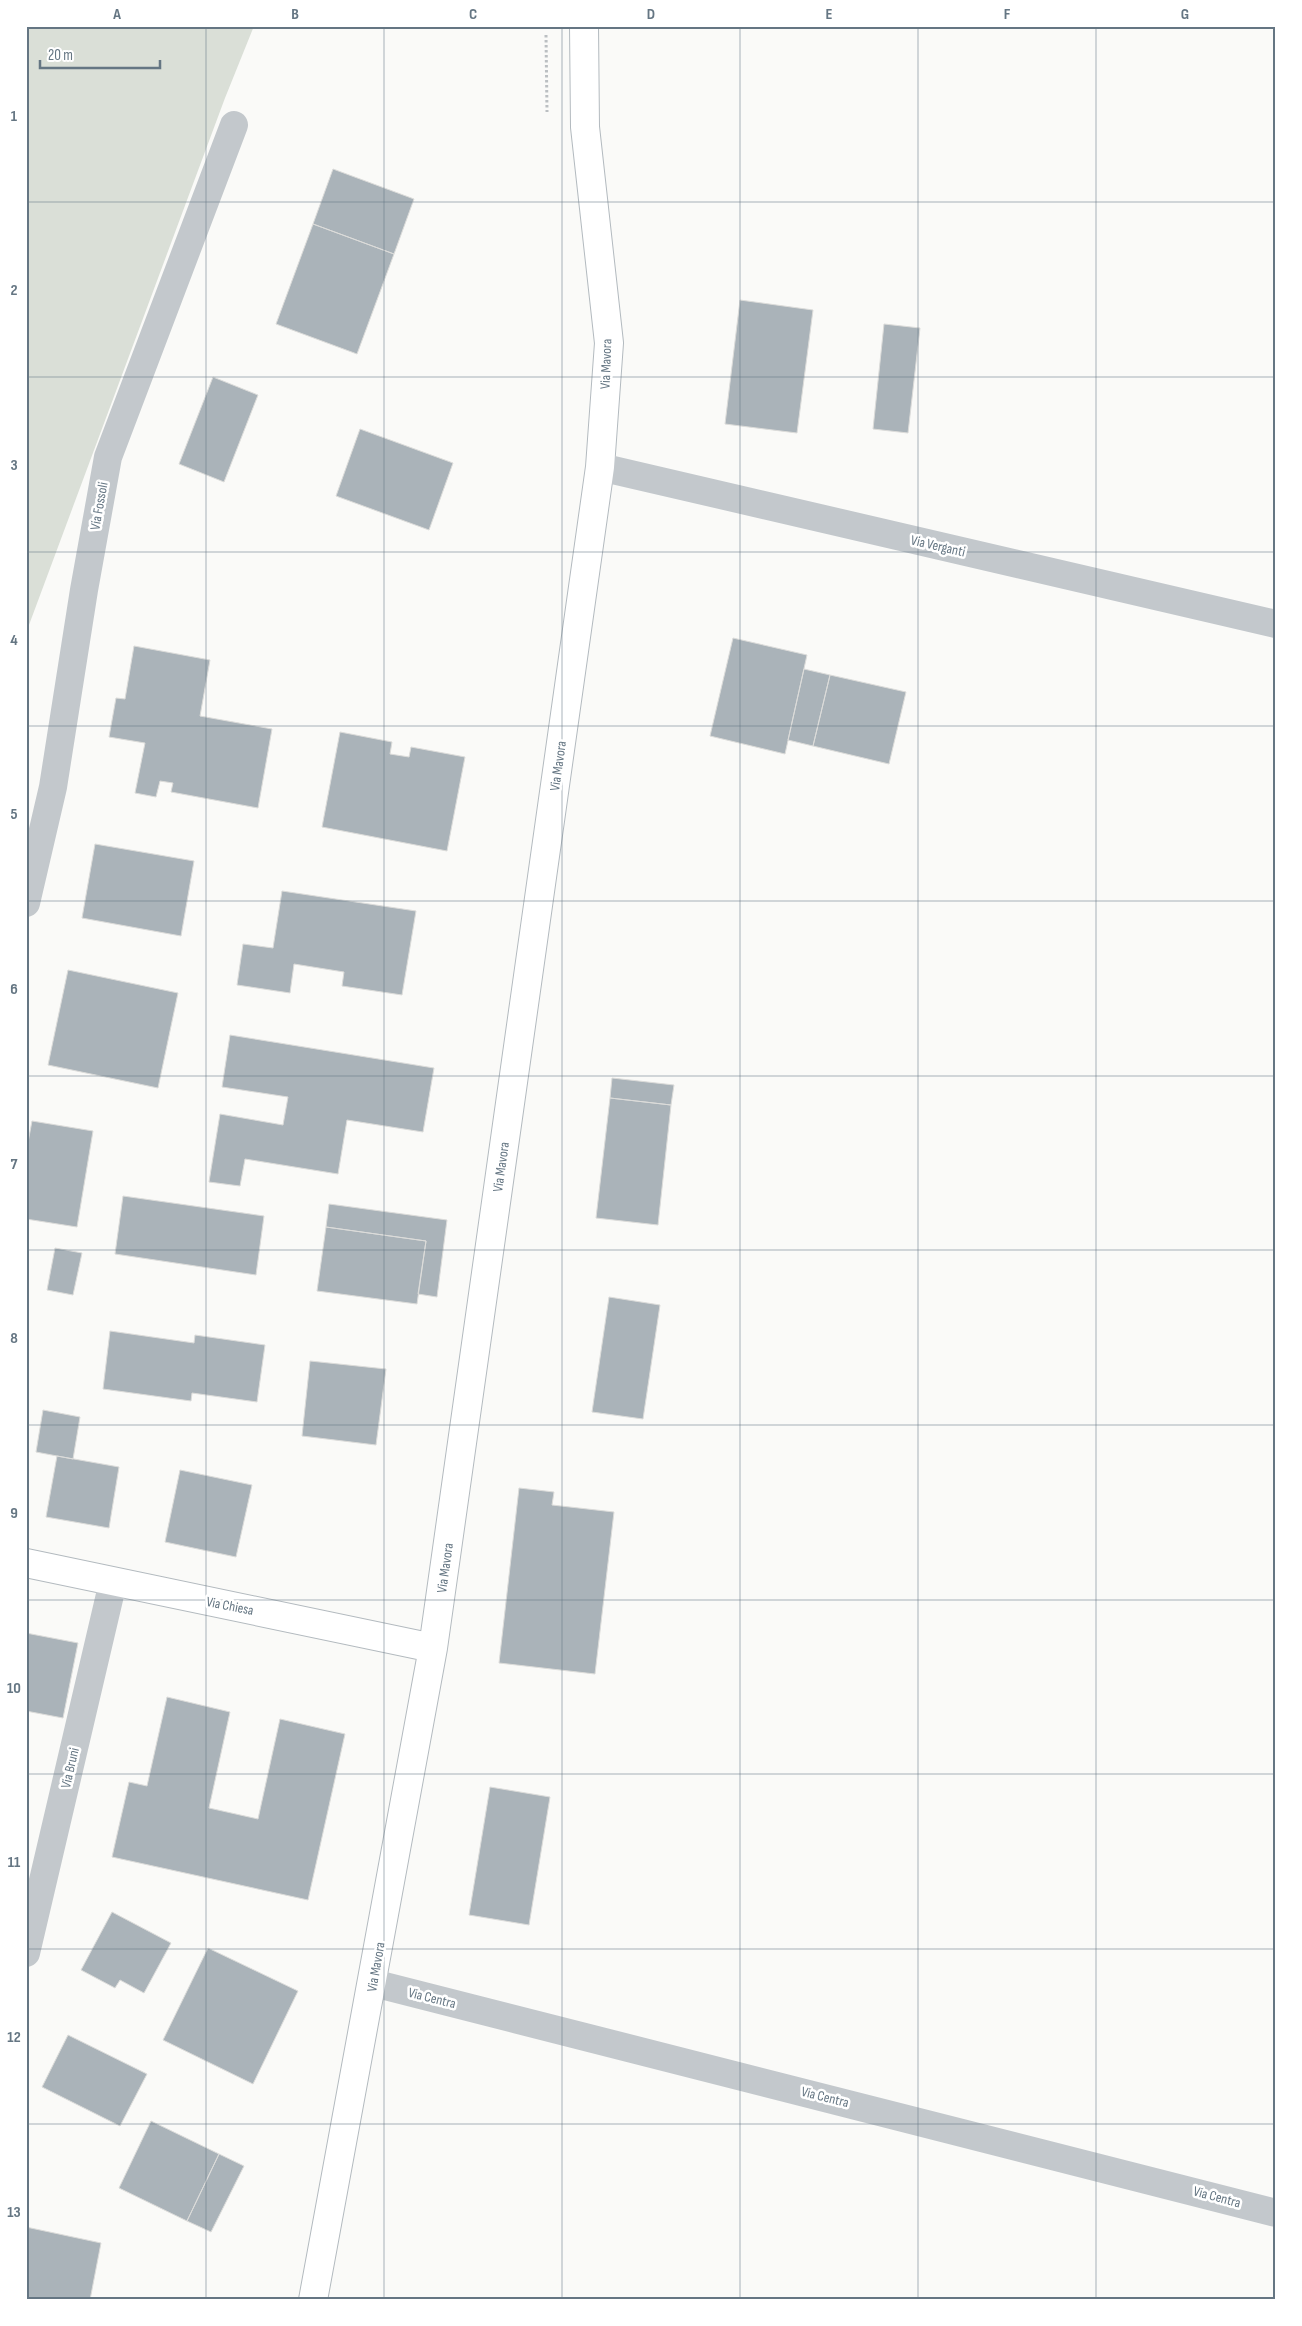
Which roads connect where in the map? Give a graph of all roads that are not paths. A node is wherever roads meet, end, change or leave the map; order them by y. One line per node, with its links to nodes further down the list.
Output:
1 (584, 26): 3 (street, Via Mavora)
2 (234, 125): 5 (street, Via Fossoli)
3 (600, 467): 4 (street, Via Verganti); 8 (street, Via Mavora)
4 (1276, 624)
5 (26, 903)
6 (26, 1563): 7 (street, Via Chiesa)
7 (113, 1582): 8 (street, Via Chiesa); 9 (street, Via Bruni)
8 (433, 1648): 10 (street, Via Mavora)
9 (26, 1953)
10 (373, 1983): 11 (street, Via Centra); 12 (street, Via Mavora)
11 (1276, 2212)
12 (313, 2300)

